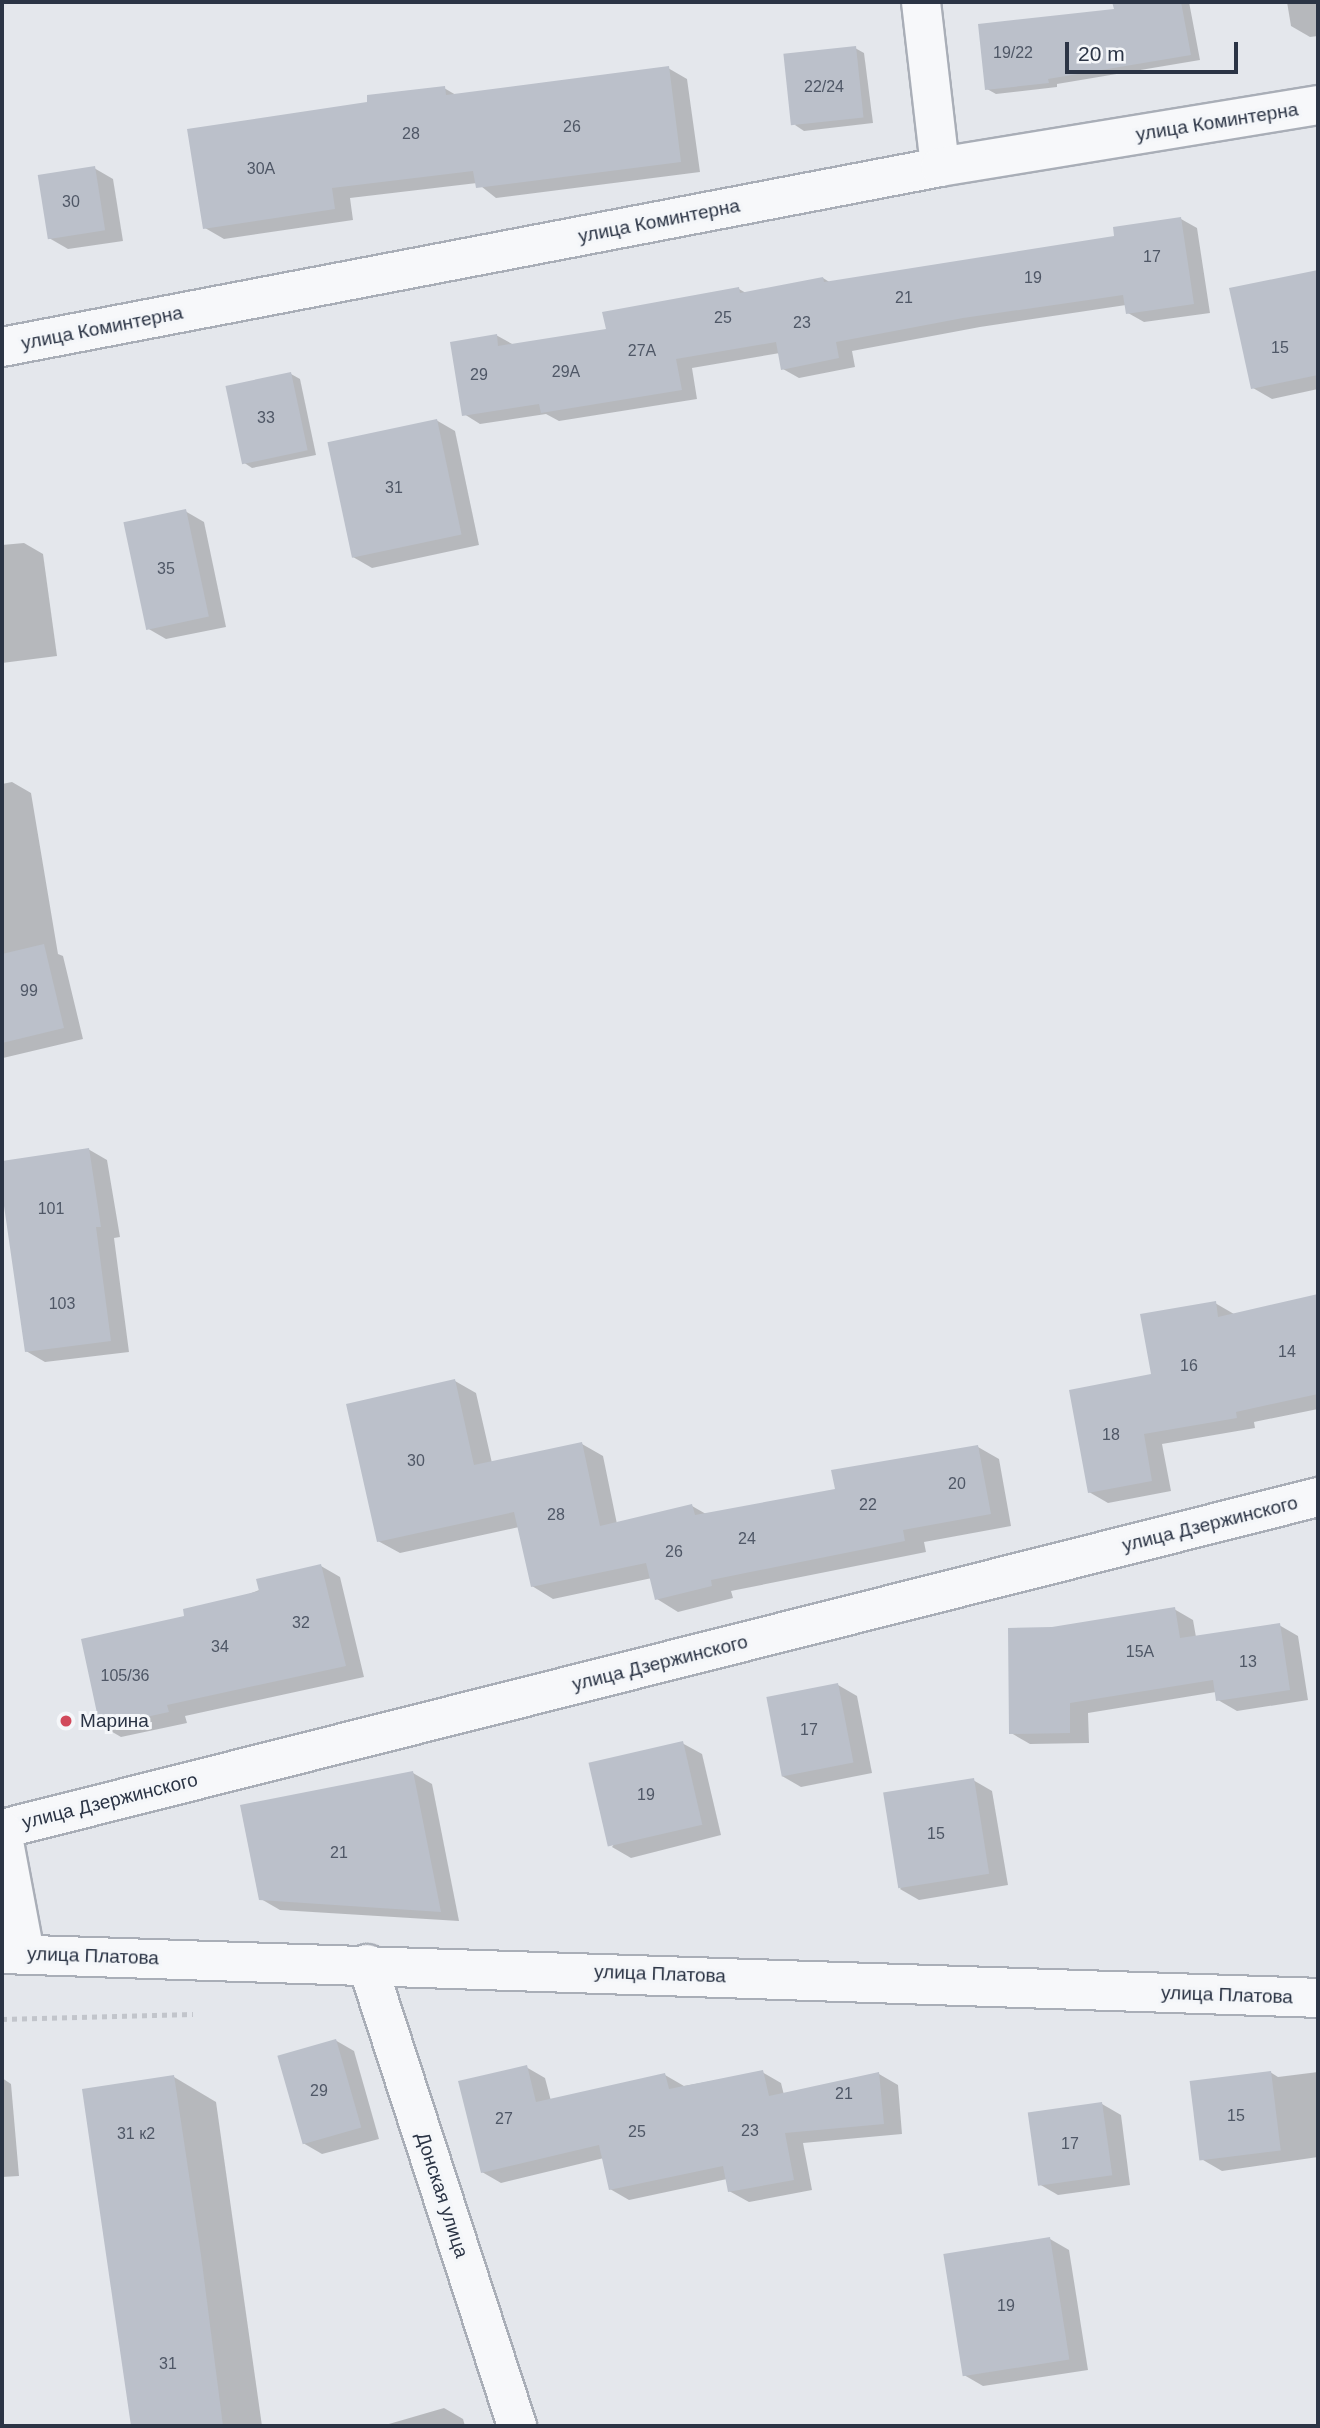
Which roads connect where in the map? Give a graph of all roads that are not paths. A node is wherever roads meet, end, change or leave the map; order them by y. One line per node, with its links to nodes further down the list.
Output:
1 (921, 2): 3 (street)
2 (1318, 105): 3 (street, улица Коминтерна)
3 (940, 167): 4 (street, улица Коминтерна)
4 (2, 347)
5 (1318, 1497): 6 (street, улица Дзержинского)
6 (2, 1830): 7 (street)
7 (13, 1954): 8 (street, улица Платова)
8 (367, 1964): 9 (street, улица Платова); 10 (street, Донская улица)
9 (1318, 1998)
10 (517, 2426)

